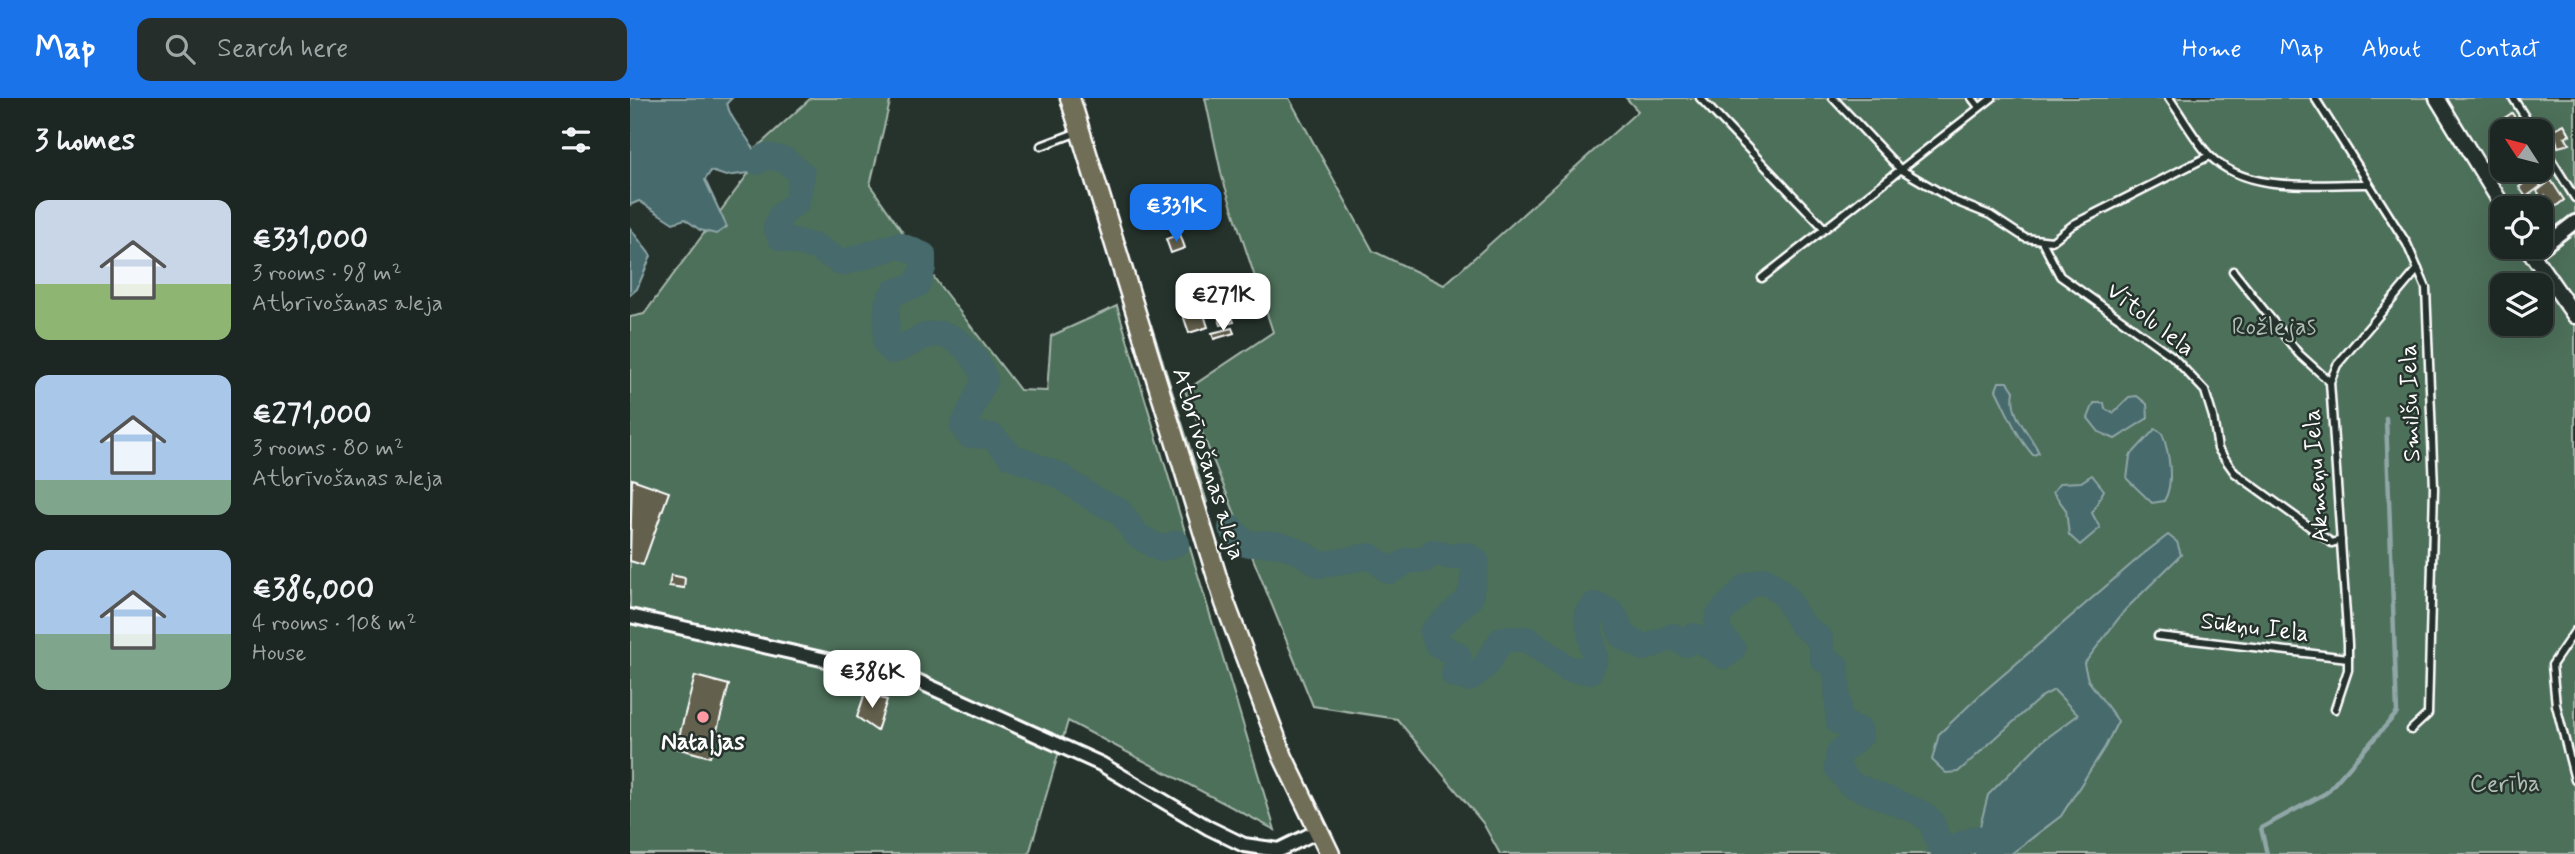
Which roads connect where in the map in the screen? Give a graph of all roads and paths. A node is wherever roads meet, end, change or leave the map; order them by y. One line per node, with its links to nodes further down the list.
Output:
1 (1070, 98): 12 (main road, Atbrīvošanas aleja)
2 (1700, 98): 21 (lane)
3 (1833, 98): 16 (lane)
4 (1972, 98): 10 (lane)
5 (1992, 98): 10 (lane)
6 (2169, 98): 14 (lane)
7 (2315, 98): 17 (lane, Smilšu Iela)
8 (2437, 98): 18 (street)
9 (2513, 98): 11 (lane)
10 (1979, 107): 16 (lane)
11 (2526, 119)
12 (1080, 131): 13 (lane); 38 (main road, Atbrīvošanas aleja)
13 (1041, 146)
14 (2209, 156): 17 (lane); 23 (lane)
15 (2553, 162): 19 (lane)
16 (1900, 169): 21 (lane); 23 (lane)
17 (2369, 184): 25 (lane, Smilšu Iela)
18 (2497, 196)
19 (2575, 198)
20 (2575, 222): 22 (street)
21 (1824, 228): 27 (lane)
22 (2553, 236)
23 (2042, 241): 30 (lane, Vītolu Iela)
24 (2536, 259): 28 (street)
25 (2418, 270): 29 (lane, Akmeņu Iela); 36 (lane, Smilšu Iela)
26 (2233, 271): 29 (lane)
27 (1762, 278)
28 (2575, 316)
29 (2330, 382): 30 (lane, Akmeņu Iela)
30 (2341, 540): 34 (lane, Akmeņu Iela)
31 (630, 616): 38 (street)
32 (2574, 635): 37 (lane)
33 (2158, 636): 34 (lane, Sūkņu Iela)
34 (2348, 658): 35 (lane, Akmeņu Iela)
35 (2335, 709)
36 (2411, 730)
37 (2575, 780)
38 (1318, 831): 39 (main road, Atbrīvošanas aleja)
39 (1330, 854)

